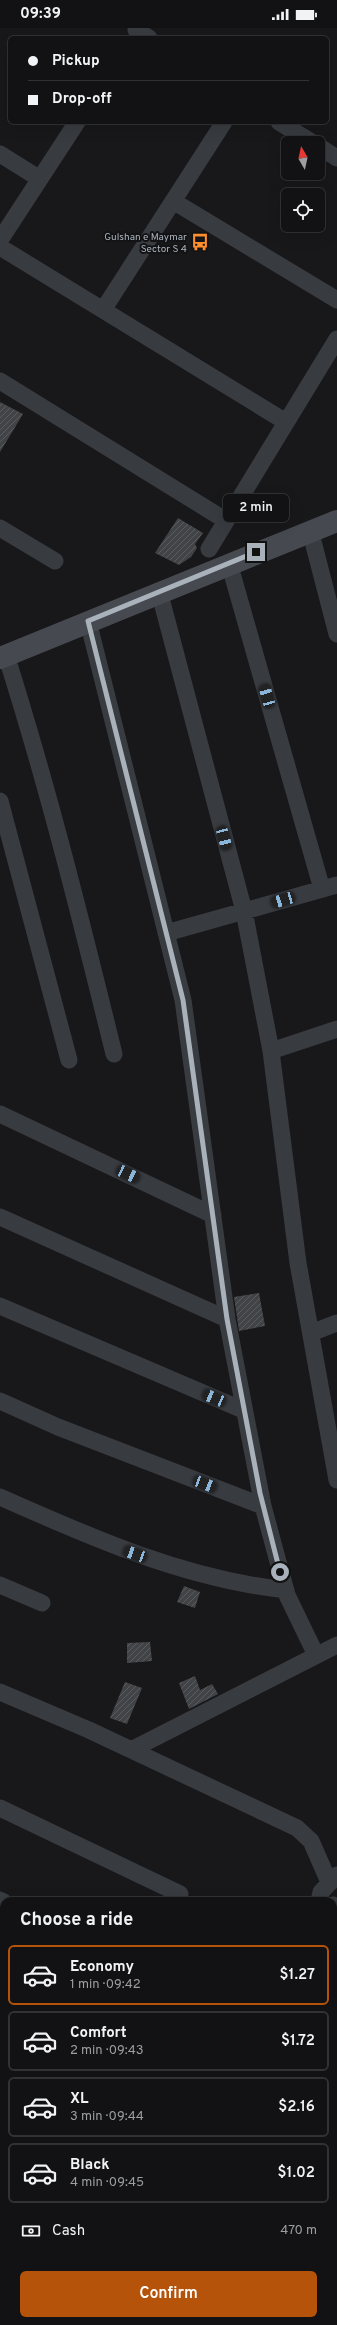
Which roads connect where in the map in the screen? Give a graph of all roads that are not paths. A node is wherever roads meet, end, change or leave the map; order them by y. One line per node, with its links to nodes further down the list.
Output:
1 (76, 124): 8 (street)
2 (223, 124): 9 (street)
3 (283, 124): 4 (street)
4 (302, 136)
5 (325, 150): 7 (street)
6 (0, 154): 8 (street)
7 (337, 158)
8 (40, 179): 10 (street)
9 (173, 201): 12 (street); 13 (street)
10 (0, 240)
11 (0, 247): 13 (street)
12 (337, 300)
13 (103, 310): 16 (street)
14 (337, 339): 16 (street)
15 (0, 381): 17 (street)
16 (286, 422): 17 (street)
17 (225, 520): 21 (street)
18 (337, 521): 20 (street)
19 (0, 528): 22 (street)
20 (310, 530): 23 (street); 26 (street)
21 (209, 549)
22 (55, 561)
23 (229, 563): 24 (street); 29 (street)
24 (159, 592): 25 (street); 30 (street)
25 (88, 621): 27 (street); 31 (street)
26 (337, 634)
27 (3, 656): 34 (street)
28 (0, 801): 35 (street)
29 (330, 887): 30 (street)
30 (244, 911): 31 (street); 33 (street)
31 (166, 933): 37 (street)
32 (337, 1029): 33 (street)
33 (271, 1051): 42 (street)
34 (114, 1054)
35 (69, 1060)
36 (0, 1114): 37 (street)
37 (213, 1215): 40 (street)
38 (0, 1216): 40 (street)
39 (0, 1306): 44 (street)
40 (227, 1319): 44 (street)
41 (337, 1323): 42 (street)
42 (311, 1333): 45 (street)
43 (0, 1401): 47 (street)
44 (243, 1410): 47 (street)
45 (337, 1480)
46 (0, 1497): 49 (street)
47 (263, 1506): 49 (street)
48 (0, 1584): 50 (street)
49 (286, 1590): 52 (street)
50 (42, 1602)
51 (337, 1645): 52 (street)
52 (316, 1655): 54 (street)
53 (0, 1692): 54 (street)
54 (131, 1750): 56 (street)
55 (0, 1808): 57 (street)
56 (327, 1890)
57 (180, 1894)

